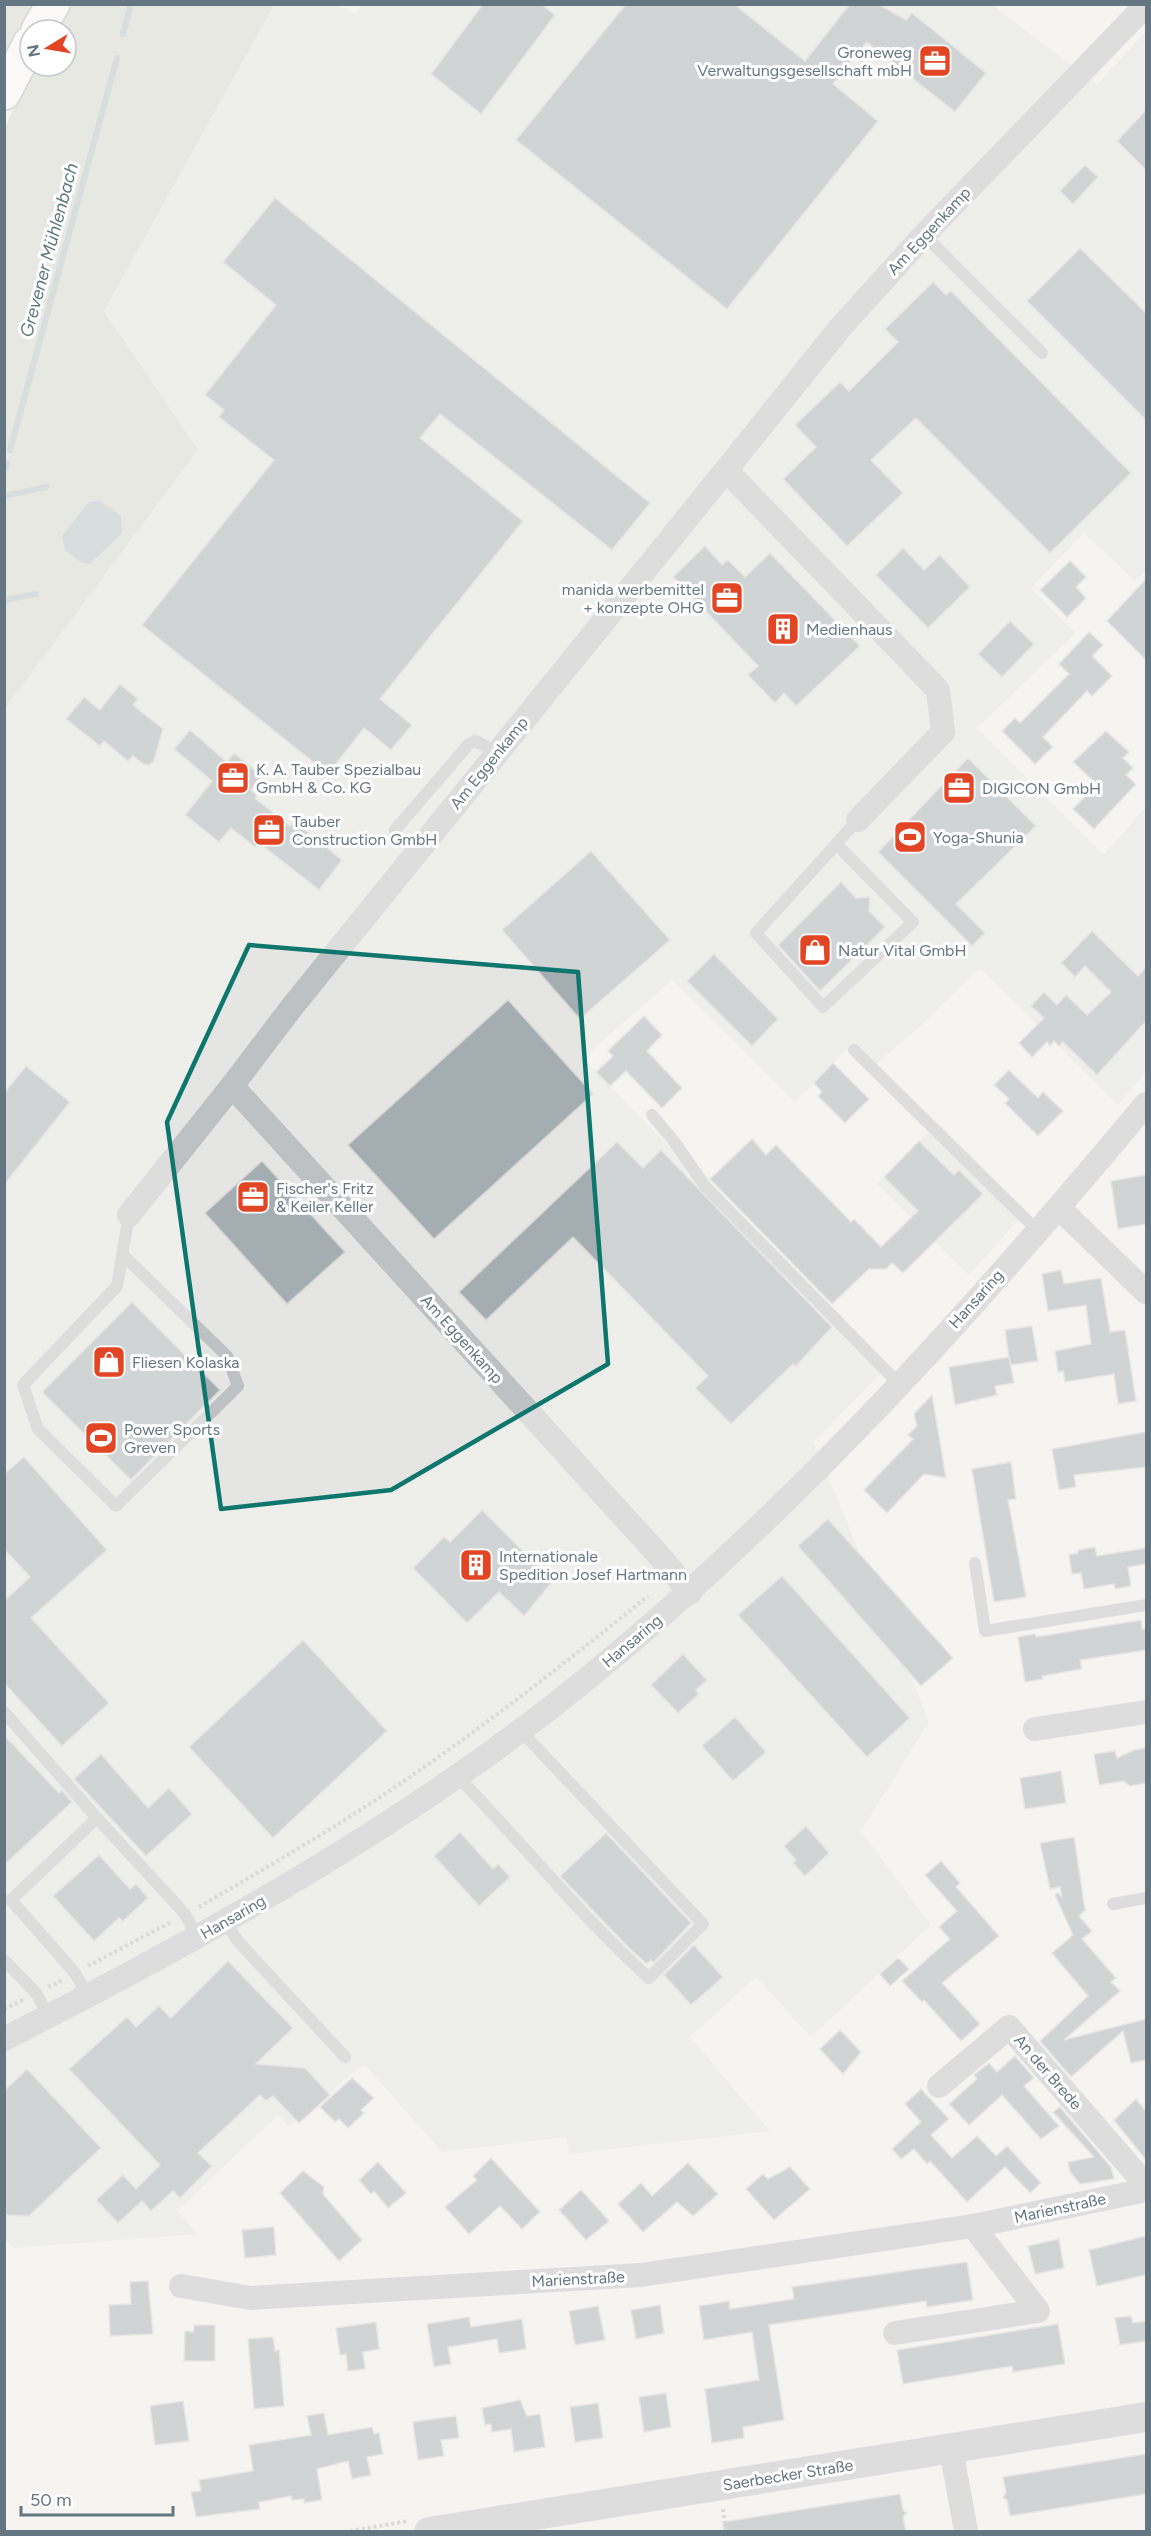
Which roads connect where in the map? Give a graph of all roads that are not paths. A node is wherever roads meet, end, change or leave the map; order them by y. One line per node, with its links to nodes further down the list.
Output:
1 (53, 4): 3 (main road)
2 (1146, 5): 6 (street, Am Eggenkamp)
3 (45, 18)
4 (18, 66): 5 (main road)
5 (4, 93)
6 (924, 235): 7 (lane); 8 (street, Am Eggenkamp)
7 (1042, 353)
8 (726, 470): 9 (street, Am Eggenkamp); 10 (street)
9 (498, 752): 11 (lane); 14 (street, Am Eggenkamp)
10 (858, 820): 12 (lane)
11 (395, 830)
12 (836, 844): 12 (lane)
13 (854, 1050): 19 (lane)
14 (232, 1086): 18 (street, Am Eggenkamp); 24 (street, Am Eggenkamp)
15 (1146, 1104): 17 (street, Hansaring)
16 (652, 1115): 22 (lane)
17 (1059, 1208): 19 (street, Hansaring); 21 (street)
18 (129, 1215): 20 (lane)
19 (1038, 1231): 22 (street, Hansaring)
20 (122, 1254): 20 (lane)
21 (1146, 1292)
22 (899, 1384): 24 (street, Hansaring)
23 (975, 1563): 25 (lane)
24 (690, 1593): 29 (street, Hansaring)
25 (1146, 1605)
26 (4, 1712): 31 (lane)
27 (1146, 1712): 28 (street)
28 (1035, 1729)
29 (520, 1730): 30 (street, Hansaring); 30 (lane)
30 (457, 1776): 34 (street, Hansaring)
31 (97, 1818): 35 (lane); 37 (lane)
32 (1146, 1898): 33 (lane)
33 (1113, 1904)
34 (226, 1921): 35 (street, Hansaring); 40 (lane)
35 (198, 1937): 37 (street, Hansaring)
36 (4, 1960): 38 (lane)
37 (88, 1996): 38 (street, Hansaring)
38 (49, 2016): 39 (street, Hansaring)
39 (4, 2039)
40 (345, 2057)
41 (939, 2086): 42 (street, An der Brede)
42 (1146, 2185)
43 (1146, 2190): 44 (street, Marienstraße)
44 (973, 2226): 45 (street, Marienstraße); 46 (street)
45 (181, 2286)
46 (895, 2334)
47 (1146, 2417): 48 (street, Saerbecker Straße)
48 (951, 2449): 49 (street, Saerbecker Straße); 50 (street)
49 (434, 2531)
50 (966, 2531)

